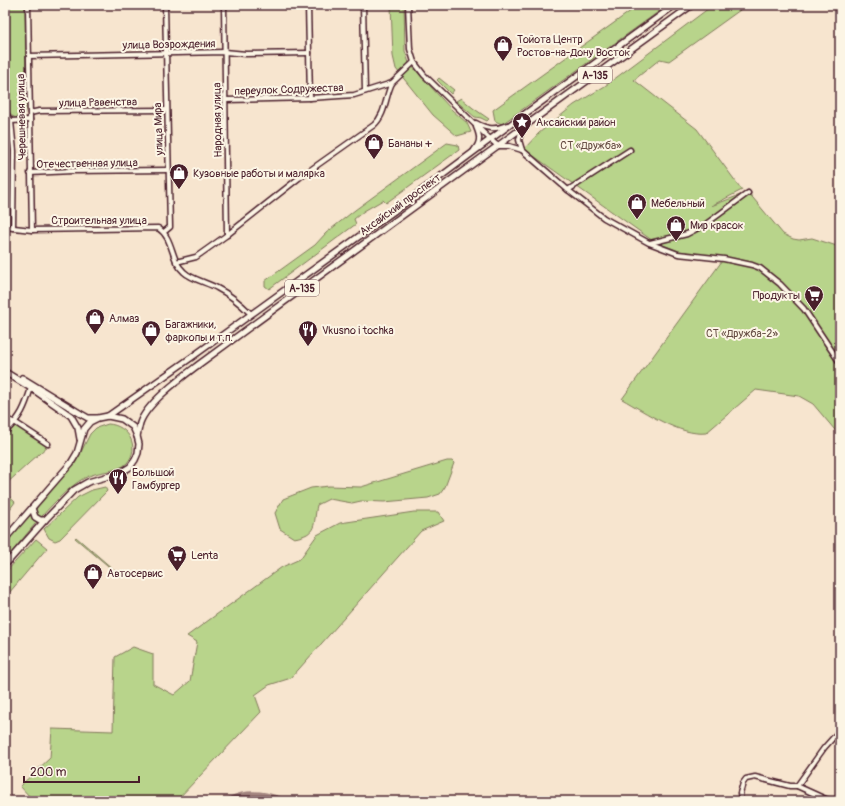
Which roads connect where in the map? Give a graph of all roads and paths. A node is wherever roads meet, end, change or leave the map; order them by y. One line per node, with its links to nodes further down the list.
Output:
1 (28, 5): 12 (street, Черешневая улица)
2 (165, 5): 10 (street, улица Мира)
3 (224, 5): 9 (street, Народная улица)
4 (308, 5): 11 (street)
5 (363, 5): 16 (street)
6 (408, 5): 13 (street)
7 (675, 5): 24 (main road, Аксайский проспект / А-135)
8 (692, 5): 25 (main road, Аксайский проспект / А-135)
9 (225, 52): 10 (street, улица Возрождения); 11 (street, улица Возрождения); 18 (street, Народная улица)
10 (165, 53): 12 (street, улица Возрождения); 19 (street, улица Мира)
11 (309, 53): 17 (street)
12 (29, 56): 20 (street, Черешневая улица)
13 (414, 62): 15 (street, переулок Содружества); 23 (street)
14 (5, 79): 22 (street)
15 (392, 83): 16 (street, переулок Содружества); 40 (street)
16 (365, 91): 17 (street, переулок Содружества)
17 (310, 98): 18 (street, переулок Содружества)
18 (226, 100): 40 (street, Народная улица)
19 (166, 110): 20 (street, улица Равенства); 32 (street, улица Мира)
20 (30, 113): 21 (street, Черешневая улица)
21 (30, 120): 22 (street); 33 (street, Черешневая улица)
22 (11, 121): 37 (street)
23 (472, 122): 24 (street); 26 (street); 30 (street)
24 (511, 124): 26 (main road, Аксайский проспект / А-135)
25 (522, 128): 27 (main road, Аксайский проспект / А-135); 28 (street)
26 (490, 139): 27 (street); 30 (main road, Аксайский проспект / А-135); 31 (main road)
27 (498, 146): 28 (street); 31 (main road, Аксайский проспект / А-135)
28 (522, 150): 34 (street)
29 (630, 150): 34 (street)
30 (472, 152): 43 (main road, Аксайский проспект / А-135)
31 (466, 169): 52 (main road, Аксайский проспект / А-135)
32 (168, 170): 33 (street, Отечественная улица); 39 (street, улица Мира)
33 (30, 173): 38 (street, Черешневая улица)
34 (568, 190): 41 (street)
35 (748, 193): 41 (street)
36 (5, 227): 37 (street, Строительная улица)
37 (14, 228): 38 (street, Строительная улица)
38 (32, 230): 39 (street, Строительная улица)
39 (164, 232): 42 (street)
40 (227, 235): 42 (street)
41 (649, 243): 44 (street)
42 (176, 262): 43 (street)
43 (251, 314): 47 (main road, Аксайский проспект / А-135)
44 (840, 363)
45 (5, 372): 46 (main road); 48 (main road)
46 (31, 388): 50 (street); 53 (main road)
47 (108, 416): 48 (main road); 52 (main road)
48 (98, 418): 53 (main road)
49 (5, 419): 50 (street)
50 (16, 422): 51 (street); 54 (street)
51 (5, 432)
52 (138, 436): 56 (main road, Аксайский проспект)
53 (80, 440): 55 (main road)
54 (48, 444)
55 (32, 508): 56 (main road); 57 (main road)
56 (45, 520): 58 (main road, Аксайский проспект)
57 (5, 539)
58 (5, 565)
59 (840, 730): 60 (street)
60 (797, 786): 61 (street); 62 (street)
61 (741, 801)
62 (830, 801)

